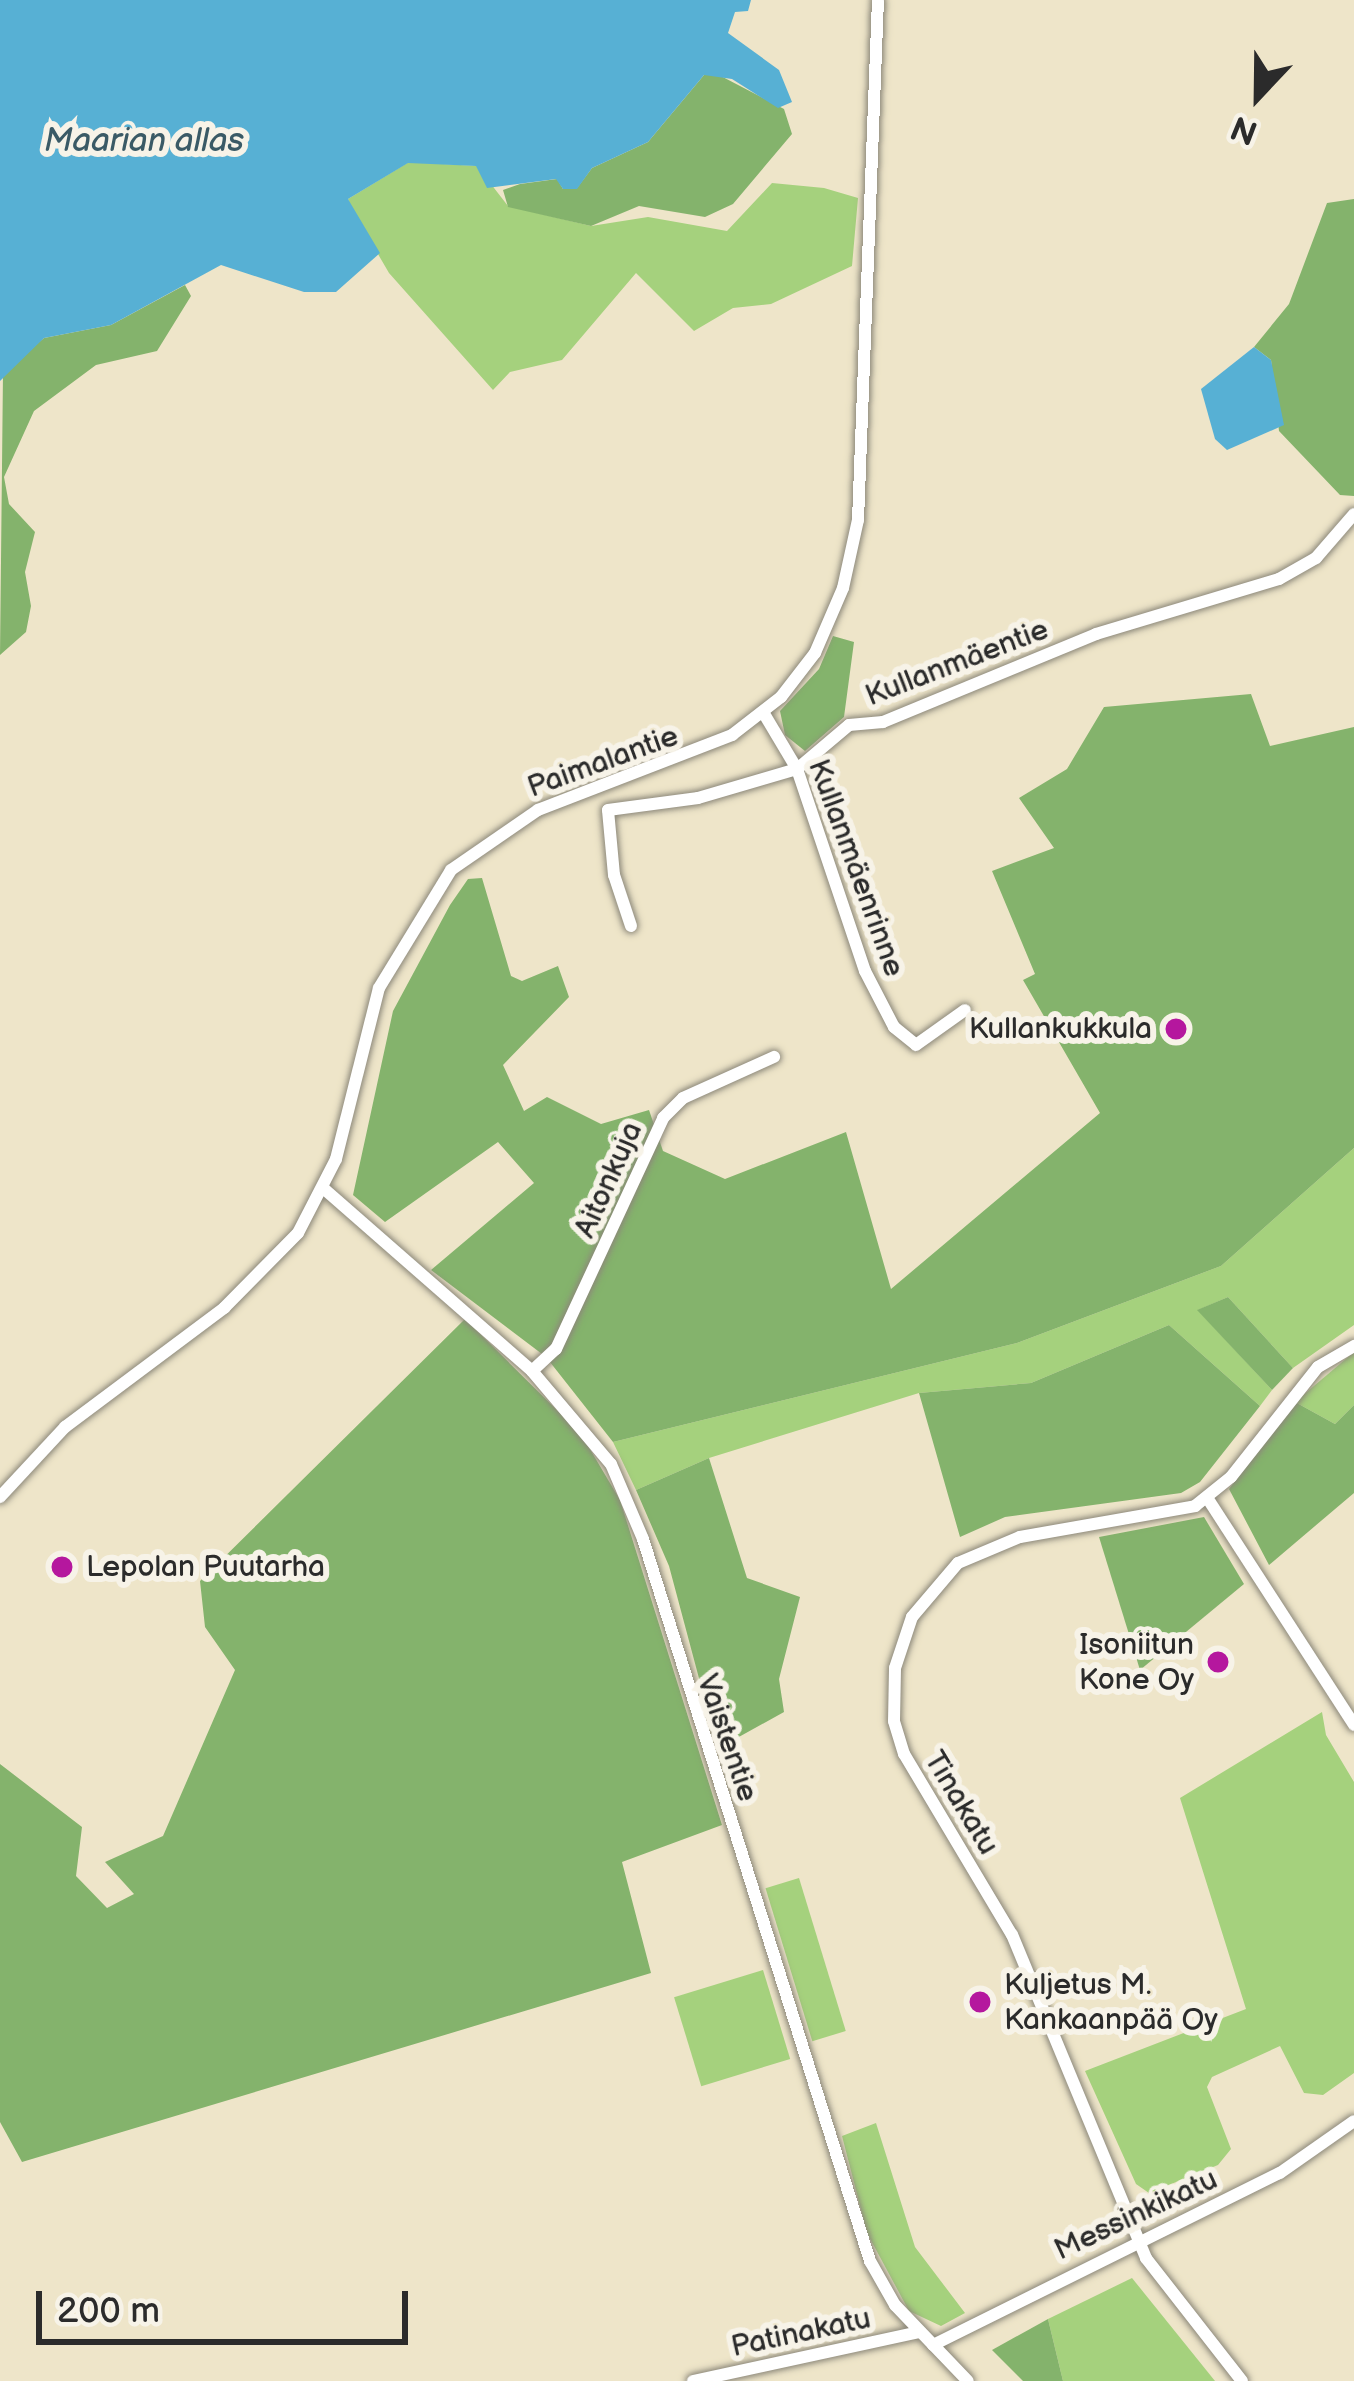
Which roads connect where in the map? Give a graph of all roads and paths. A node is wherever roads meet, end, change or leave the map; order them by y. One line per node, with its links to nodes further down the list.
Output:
1 (878, 0): 3 (street, Paimalantie)
2 (1354, 514): 4 (street, Kullanmäentie)
3 (763, 712): 4 (street, Kullanmäenrinne); 8 (street, Paimalantie)
4 (797, 769): 5 (street, Kullanmäentie); 6 (street, Kullanmäenrinne)
5 (631, 926)
6 (965, 1010)
7 (774, 1057): 10 (street, Aitonkuja)
8 (323, 1188): 10 (street, Vaistentie); 11 (street, Paimalantie)
9 (1354, 1346): 12 (street)
10 (532, 1370): 16 (street, Vaistentie)
11 (0, 1496)
12 (1208, 1499): 13 (street); 15 (street, Tinakatu)
13 (1354, 1725)
14 (1354, 2121): 15 (street, Messinkikatu)
15 (1138, 2241): 17 (street, Messinkikatu); 20 (street, Tinakatu)
16 (920, 2332): 17 (street, Vaistentie); 18 (street, Patinakatu)
17 (933, 2345): 19 (street, Vaistentie)
18 (693, 2381)
19 (968, 2381)
20 (1242, 2381)

